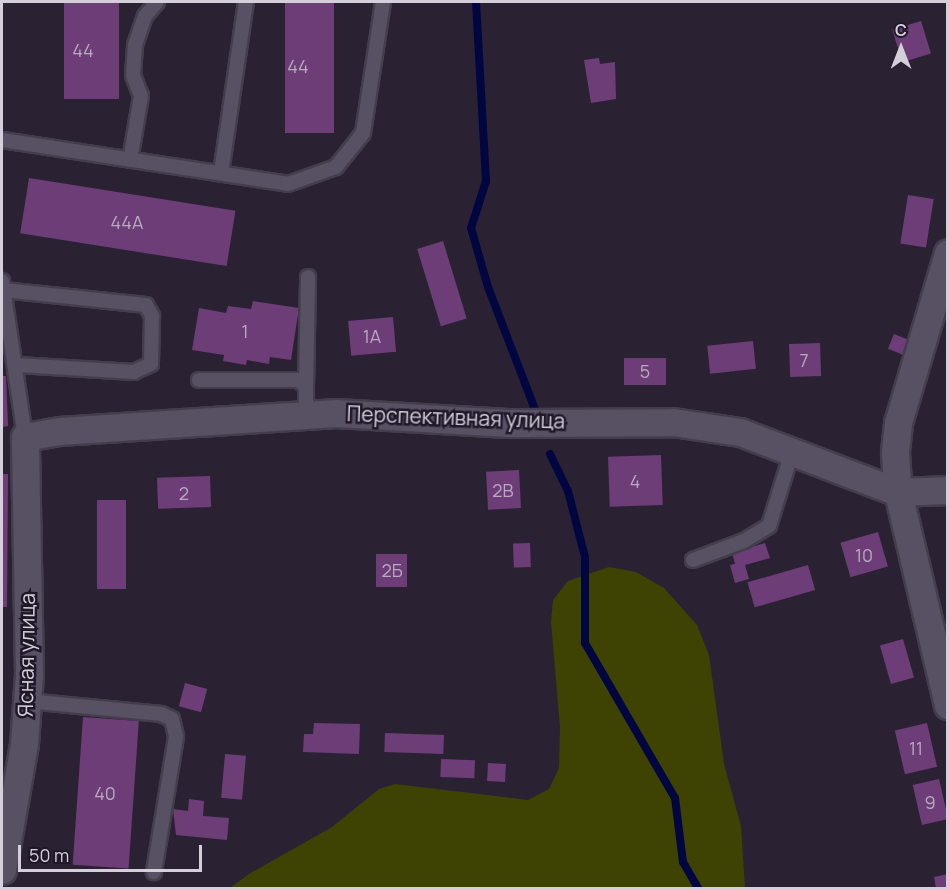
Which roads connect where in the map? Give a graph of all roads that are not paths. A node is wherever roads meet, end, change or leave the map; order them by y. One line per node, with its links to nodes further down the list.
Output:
1 (157, 2): 5 (lane)
2 (246, 2): 6 (lane)
3 (383, 2): 6 (lane)
4 (2, 140): 5 (lane)
5 (130, 160): 6 (lane)
6 (221, 173)
7 (948, 253): 17 (street)
8 (308, 277): 12 (lane)
9 (2, 286): 10 (lane); 10 (lane)
10 (17, 364): 14 (lane)
11 (199, 380): 12 (lane)
12 (306, 386): 13 (lane)
13 (306, 415): 14 (street, Перспективная улица); 15 (street, Перспективная улица)
14 (25, 437): 19 (street, Ясная улица)
15 (793, 449): 17 (street, Перспективная улица); 18 (lane)
16 (948, 490): 17 (street, Перспективная улица)
17 (898, 492): 20 (street)
18 (693, 560)
19 (27, 701): 21 (street, Ясная улица); 22 (lane)
20 (948, 705)
21 (2, 870)
22 (154, 872)

